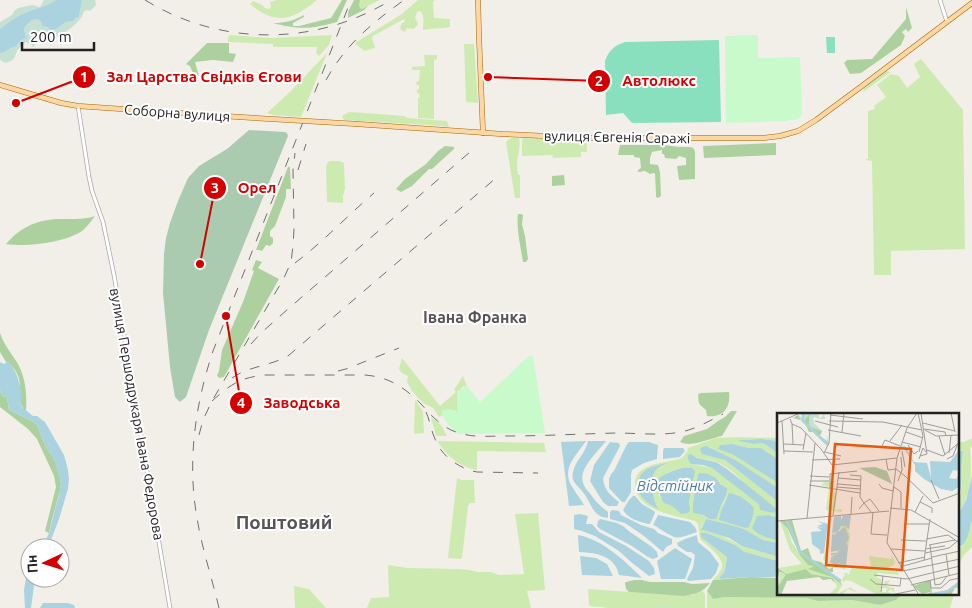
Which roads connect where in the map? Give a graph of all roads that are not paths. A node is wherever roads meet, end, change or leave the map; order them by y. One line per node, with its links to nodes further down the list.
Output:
1 (478, 0): 8 (main road)
2 (940, 0): 4 (street)
3 (972, 3): 4 (main road, вулиця Євгенія Саражі)
4 (947, 22): 8 (main road, вулиця Євгенія Саражі)
5 (0, 85): 6 (main road, Соборна вулиця)
6 (78, 106): 7 (main road, Соборна вулиця, bridge); 9 (street, вулиця Першодрукаря Івана Федорова)
7 (357, 124): 8 (main road, вулиця Євгенія Саражі)
8 (483, 133)
9 (170, 608)

